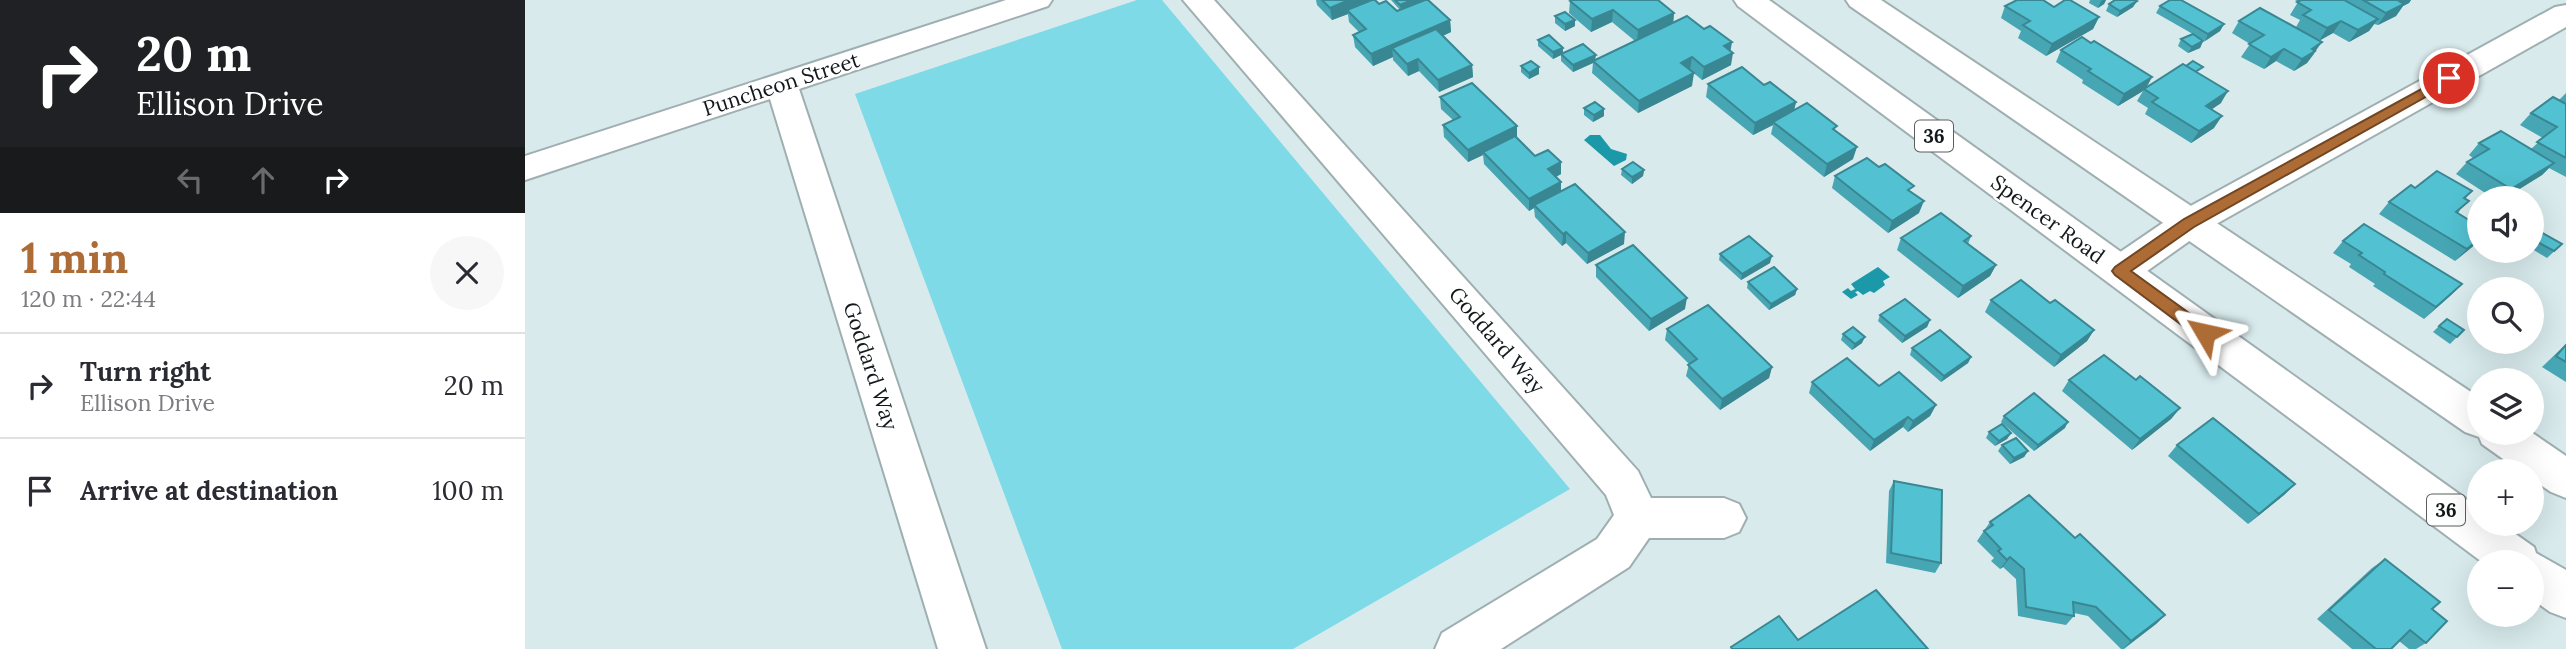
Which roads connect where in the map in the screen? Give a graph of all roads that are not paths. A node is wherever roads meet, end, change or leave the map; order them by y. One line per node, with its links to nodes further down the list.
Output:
1 (1037, 0): 6 (street, Puncheon Street)
2 (1199, 0): 13 (street, Goddard Way)
3 (1749, 0): 9 (street, Spencer Road / 36)
4 (1861, 0): 8 (street)
5 (2566, 13): 8 (street)
6 (781, 84): 7 (street, Puncheon Street); 18 (street, Goddard Way)
7 (525, 168)
8 (2189, 223): 9 (street); 10 (street)
9 (2120, 271): 15 (street, Spencer Road / 36)
10 (2467, 411)
11 (2516, 445): 12 (street)
12 (2566, 479)
13 (1637, 518): 14 (street); 19 (street)
14 (1724, 518)
15 (2502, 550)
16 (2544, 581): 17 (street)
17 (2566, 597)
18 (962, 649)
19 (1459, 649)

